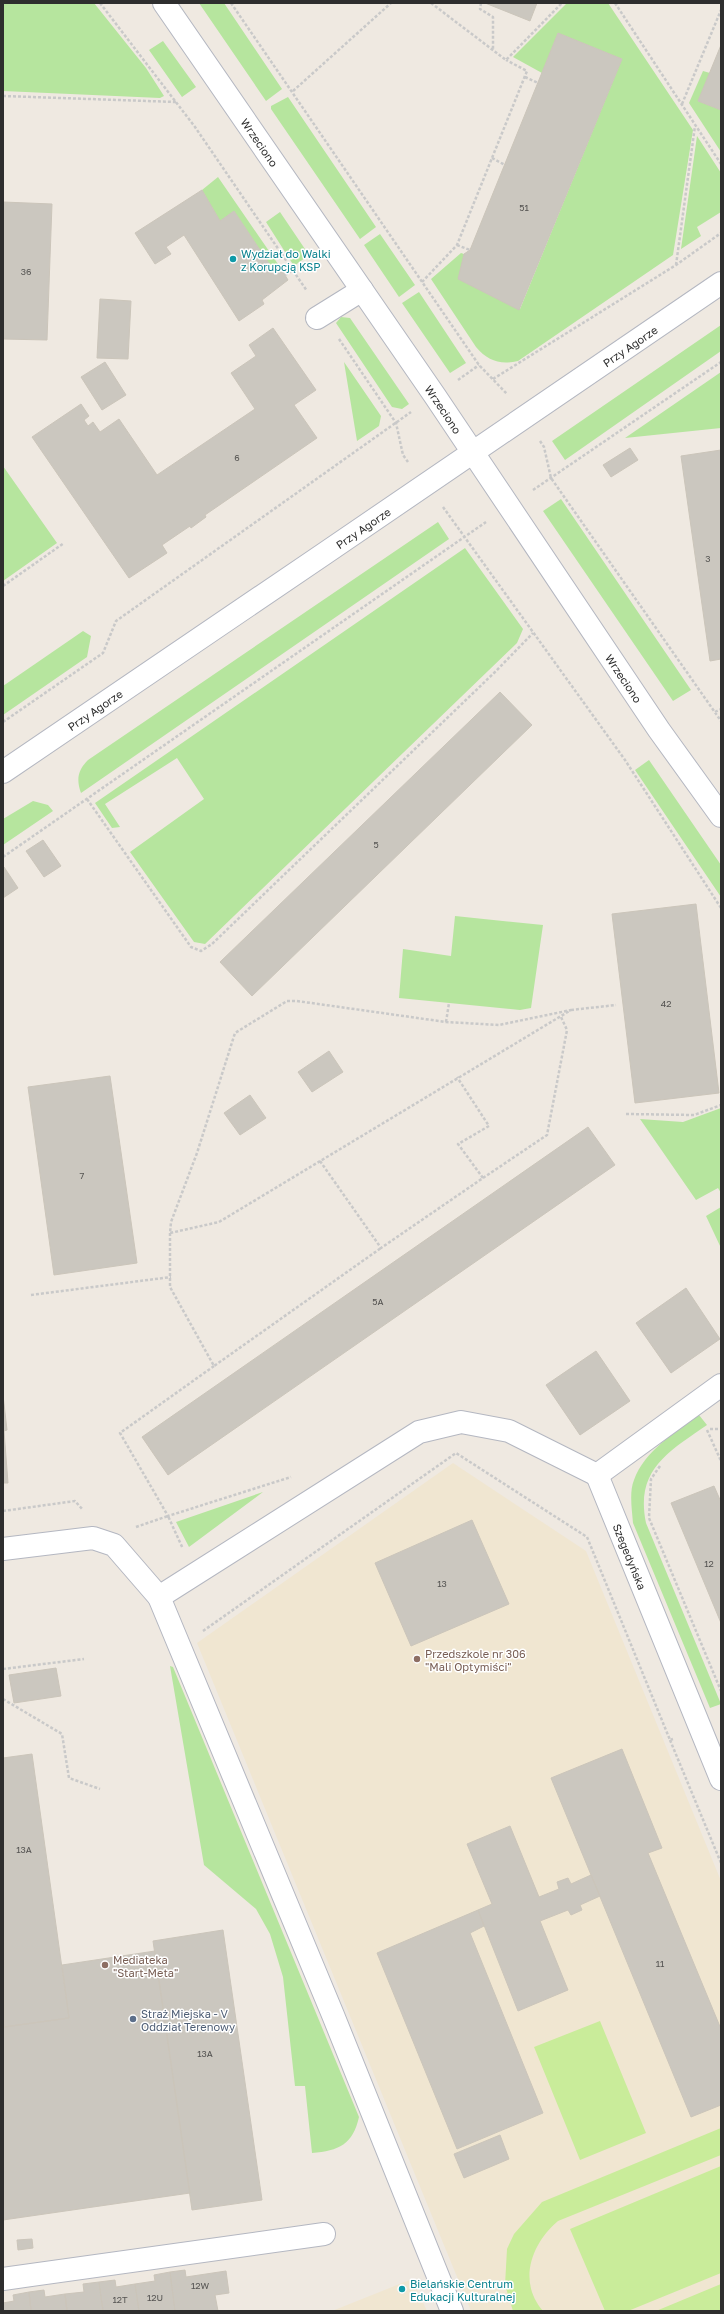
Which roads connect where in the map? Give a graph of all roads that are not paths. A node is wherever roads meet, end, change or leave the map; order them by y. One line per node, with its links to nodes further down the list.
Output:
1 (164, 3): 3 (street, Wrzeciono)
2 (721, 283): 5 (street, Przy Agorze)
3 (362, 290): 4 (street); 5 (street, Wrzeciono)
4 (320, 316)
5 (474, 454): 6 (street, Przy Agorze); 7 (street, Wrzeciono)
6 (3, 772)
7 (721, 816)
8 (721, 1385): 9 (street)
9 (597, 1474): 11 (street); 12 (street, Szegedyńska)
10 (3, 1549): 11 (street)
11 (159, 1597): 15 (street)
12 (721, 1780)
13 (324, 2234): 14 (street)
14 (3, 2279)
15 (452, 2311)

